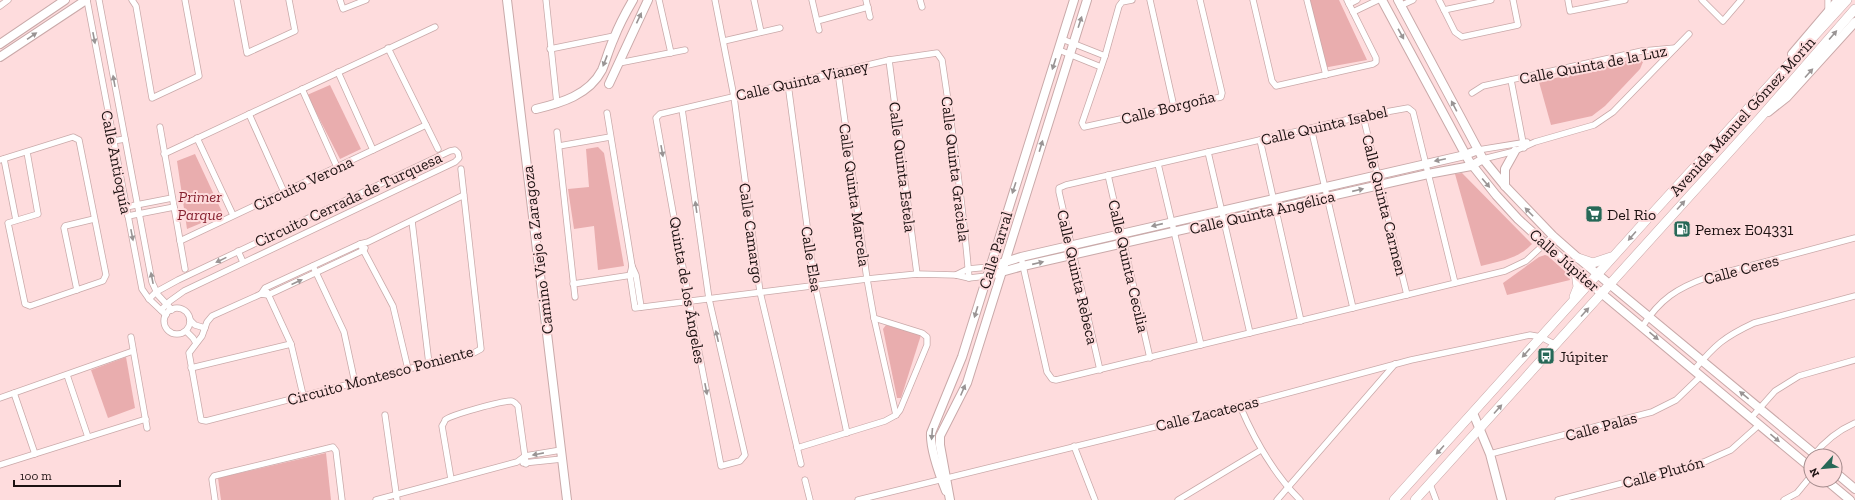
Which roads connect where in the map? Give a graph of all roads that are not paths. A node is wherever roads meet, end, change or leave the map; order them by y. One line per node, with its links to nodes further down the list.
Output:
1 (8, 0): 45 (street)
2 (65, 0): 64 (street)
3 (86, 0): 74 (street, one-way to 3); 106 (street, Calle Antioquía, one-way to 106)
4 (99, 0): 104 (street, Calle Antioquía, one-way to 4)
5 (132, 0): 46 (street)
6 (139, 0): 46 (street)
7 (185, 0): 46 (street)
8 (237, 0): 9 (street)
9 (289, 0)
10 (340, 0): 11 (street)
11 (366, 0)
12 (507, 0): 253 (street, Camino Viejo a Zaragoza)
13 (546, 0): 68 (street)
14 (633, 0): 61 (street)
15 (648, 0): 77 (street, one-way to 15)
16 (660, 0): 71 (street)
17 (715, 0): 63 (street, Calle Camargo)
18 (754, 0): 59 (street)
19 (812, 0): 54 (street)
20 (866, 0): 47 (street)
21 (920, 0): 48 (street)
22 (1074, 0): 62 (street, Calle Parral)
23 (1087, 0): 65 (street, Calle Parral, one-way to 23)
24 (1132, 0): 73 (street, Calle Borgoña)
25 (1150, 0): 90 (street)
26 (1200, 0): 90 (street, Calle Borgoña)
27 (1253, 0): 81 (street)
28 (1307, 0): 81 (street)
29 (1357, 0): 43 (street)
30 (1378, 0): 52 (street)
31 (1382, 0): 116 (street, Calle Júpiter, one-way to 116)
32 (1413, 0): 44 (street)
33 (1439, 0): 50 (street)
34 (1491, 0): 50 (street)
35 (1513, 0): 50 (street)
36 (1568, 0): 37 (street)
37 (1625, 0)
38 (1702, 0): 39 (street)
39 (1742, 0)
40 (1828, 0): 51 (street)
41 (1838, 0): 51 (street)
42 (1847, 0): 87 (main road, Avenida Manuel Gómez Morín)
43 (1348, 2): 52 (street)
44 (1399, 3): 111 (street, Calle Júpiter, one-way to 44)
45 (0, 6)
46 (136, 6)
47 (868, 7): 53 (street); 54 (street)
48 (922, 7)
49 (1855, 9): 97 (main road, Avenida Manuel Gómez Morín, one-way to 49)
50 (1444, 10)
51 (1828, 11): 87 (street)
52 (1353, 12): 81 (street)
53 (870, 17)
54 (817, 22): 58 (street)
55 (1855, 22): 97 (street, one-way to 55)
56 (435, 27): 66 (street)
57 (780, 28): 59 (street)
58 (818, 30)
59 (761, 32): 63 (street)
60 (1688, 34): 67 (street, Calle Quinta Angélica)
61 (614, 36): 68 (street); 89 (street, one-way to 89)
62 (1062, 39): 65 (street); 70 (street, Calle Parral)
63 (724, 41): 88 (street, Calle Camargo)
64 (0, 44)
65 (1073, 44): 72 (street, Calle Parral); 73 (street)
66 (388, 48): 79 (street); 98 (street)
67 (1675, 48): 82 (street, Calle Quinta de la Luz); 107 (street, Calle Quinta Angélica)
68 (550, 49): 89 (street)
69 (686, 50): 71 (street)
70 (1058, 50): 72 (street); 168 (street, Calle Parral, one-way to 168)
71 (671, 53): 77 (street)
72 (1070, 54): 78 (street); 166 (street, Calle Parral, one-way to 72)
73 (1105, 56): 78 (street, Calle Borgoña)
74 (0, 57)
75 (889, 60): 76 (street, Calle Quinta Vianey); 80 (street, Calle Quinta Vianey); 175 (street, Calle Quinta Estela)
76 (942, 60): 171 (street, Calle Quinta Graciela)
77 (619, 63): 83 (street)
78 (1101, 67): 90 (street, Calle Borgoña)
79 (338, 72): 85 (street); 110 (street)
80 (838, 72): 84 (street, Calle Quinta Vianey); 180 (street, Calle Quinta Marcela)
81 (1326, 75)
82 (1511, 80): 86 (street, Calle Quinta de la Luz); 107 (street, Calle Quinta de la Luz)
83 (609, 84)
84 (788, 84): 88 (street, Calle Quinta Vianey); 186 (street, Calle Elsa)
85 (302, 89): 94 (street); 122 (street)
86 (1472, 93)
87 (1761, 95): 162 (main road, Avenida Manuel Gómez Morín, one-way to 162)
88 (734, 97): 92 (street, Calle Quinta Vianey); 190 (street, Calle Camargo)
89 (557, 104): 91 (street)
90 (1174, 108)
91 (536, 109)
92 (682, 109): 95 (street, Calle Quinta Vianey); 198 (street, Quinta de los Ángeles, one-way to 92)
93 (607, 113): 102 (street)
94 (249, 114): 103 (street); 131 (street)
95 (660, 114): 199 (street, Quinta de los Ángeles, one-way to 199)
96 (1363, 116): 100 (street, Calle Quinta Isabel); 119 (street, Calle Quinta Isabel); 124 (street, Calle Quinta Carmen)
97 (1760, 118): 185 (main road, Avenida Manuel Gómez Morín, one-way to 97)
98 (426, 125): 109 (street); 110 (street, Circuito Verona)
99 (160, 127): 115 (street)
100 (1311, 128): 105 (street, Calle Quinta Isabel); 129 (street)
101 (558, 132): 108 (street)
102 (610, 137): 108 (street); 177 (street)
103 (198, 138): 115 (street); 142 (street)
104 (125, 139): 106 (street); 136 (street, Calle Antioquía)
105 (1260, 140): 114 (street, Calle Quinta Isabel); 135 (street)
106 (113, 141): 137 (street, Calle Antioquía)
107 (1524, 145): 111 (street, Calle Quinta Angélica); 112 (street, Calle Quinta Angélica)
108 (559, 146): 184 (street)
109 (438, 149)
110 (373, 150): 122 (street, Circuito Verona)
111 (1478, 150): 116 (street, Calle Quinta Angélica); 118 (street, Calle Júpiter)
112 (1515, 151): 118 (street, Calle Quinta Angélica); 130 (street)
113 (27, 152): 117 (street); 144 (street); 145 (street)
114 (1208, 152): 120 (street, Calle Quinta Isabel); 140 (street)
115 (164, 154): 134 (street)
116 (1465, 155): 119 (street, Calle Quinta Angélica, one-way to 119); 121 (street, Calle Júpiter)
117 (2, 159): 145 (street)
118 (1483, 159): 121 (street, Calle Quinta Angélica); 130 (street, Calle Júpiter)
119 (1425, 163): 124 (street, Calle Quinta Angélica); 125 (street, Calle Quinta Isabel)
120 (1158, 164): 126 (street, Calle Quinta Isabel); 148 (street)
121 (1471, 166): 125 (street, Calle Quinta Angélica); 156 (street, Calle Júpiter, one-way to 156)
122 (337, 167): 131 (street, Circuito Verona)
123 (461, 169): 132 (street, Circuito Montesco Poniente)
124 (1378, 174): 127 (street, Calle Quinta Carmen); 129 (street, Calle Quinta Angélica)
125 (1428, 174): 127 (street, Calle Quinta Angélica); 182 (street, Calle Quinta Isabel)
126 (1108, 175): 128 (street, Calle Quinta Isabel); 150 (street, Calle Quinta Cecilia)
127 (1380, 185): 133 (street, Calle Quinta Angélica, one-way to 127); 192 (street, Calle Quinta Carmen)
128 (1063, 186): 158 (street, Calle Quinta Rebeca)
129 (1325, 186): 133 (street); 135 (street, Calle Quinta Angélica)
130 (1505, 186): 151 (street, Calle Júpiter, one-way to 130)
131 (284, 192): 142 (street, Circuito Verona)
132 (464, 195): 147 (street); 225 (street, Circuito Montesco Poniente)
133 (1328, 197): 139 (street, Calle Quinta Angélica); 203 (street)
134 (172, 198): 136 (street); 138 (street)
135 (1273, 198): 139 (street); 140 (street, Calle Quinta Angélica)
136 (138, 205): 137 (street); 141 (street, Calle Antioquía)
137 (126, 207): 143 (street, Calle Antioquía)
138 (174, 207): 141 (street); 153 (street)
139 (1276, 209): 146 (street, Calle Quinta Angélica); 210 (street)
140 (1222, 210): 146 (street); 148 (street, Calle Quinta Angélica)
141 (140, 214): 143 (street); 189 (street, Calle Antioquía, one-way to 141)
142 (233, 215): 153 (street, Circuito Verona)
143 (128, 216): 197 (street, Calle Antioquía, one-way to 197)
144 (94, 219): 188 (street); 188 (street)
145 (16, 220): 188 (street)
146 (1224, 220): 149 (street, Calle Quinta Angélica); 214 (street)
147 (412, 221): 154 (street); 225 (street)
148 (1172, 222): 149 (street); 150 (street, Calle Quinta Angélica, one-way to 150)
149 (1174, 232): 155 (street, Calle Quinta Angélica); 219 (street)
150 (1121, 234): 155 (street, Calle Quinta Cecilia); 158 (street, Calle Quinta Angélica)
151 (1552, 236): 156 (street); 164 (street, Calle Júpiter)
152 (1855, 238): 207 (street, Calle Ceres)
153 (180, 241): 170 (street)
154 (368, 242): 157 (street); 159 (street)
155 (1124, 243): 161 (street, Calle Quinta Angélica); 222 (street, Calle Quinta Cecilia)
156 (1544, 243): 173 (street, Calle Júpiter); 182 (street)
157 (360, 244): 159 (street); 167 (street)
158 (1071, 245): 161 (street, Calle Quinta Rebeca); 163 (street, Calle Quinta Angélica)
159 (364, 250): 174 (street); 228 (street)
160 (238, 252): 165 (street); 165 (street, Circuito Cerrada de Turquesa); 189 (street, Circuito Cerrada de Turquesa, one-way to 189)
161 (1073, 255): 169 (street, Calle Quinta Angélica, one-way to 161); 229 (street, Calle Quinta Rebeca)
162 (1614, 256): 164 (main road); 176 (main road, Avenida Manuel Gómez Morín)
163 (1021, 257): 166 (street, Calle Quinta Angélica); 169 (street)
164 (1578, 258): 176 (street, Calle Júpiter)
165 (243, 262): 201 (street, Circuito Cerrada de Turquesa)
166 (1005, 262): 168 (street, Calle Quinta Angélica); 172 (street, Calle Parral)
167 (313, 266): 174 (street); 187 (street)
168 (989, 266): 171 (street); 179 (street, Calle Parral)
169 (1023, 266): 172 (street, Calle Quinta Angélica); 229 (street)
170 (185, 269)
171 (968, 269): 178 (street); 181 (street, Calle Quinta Graciela)
172 (1002, 272): 179 (street, Calle Quinta Angélica); 266 (street, Calle Parral, one-way to 172)
173 (1576, 272): 183 (street, Calle Júpiter); 200 (main road)
174 (316, 273): 194 (street, one-way to 174); 233 (street)
175 (917, 274): 178 (street); 180 (street)
176 (1598, 274): 183 (main road, Avenida Manuel Gómez Morín); 185 (street, Calle Júpiter)
177 (633, 275): 184 (street); 202 (street); 202 (street)
178 (956, 275): 181 (street)
179 (987, 276): 181 (street); 266 (street, Calle Parral, one-way to 266)
180 (867, 278): 186 (street); 208 (street, Calle Quinta Marcela)
181 (968, 278)
182 (1455, 283): 192 (street)
183 (1590, 283): 193 (street, Calle Júpiter); 200 (main road, Avenida Manuel Gómez Morín)
184 (573, 284): 196 (street)
185 (1610, 284): 193 (main road, Avenida Manuel Gómez Morín); 207 (street, Calle Júpiter)
186 (815, 285): 190 (street); 248 (street, Calle Elsa)
187 (265, 288): 191 (street); 194 (street)
188 (77, 290)
189 (156, 292): 197 (street, Circuito Cerrada de Turquesa); 201 (street, Calle Antioquía)
190 (760, 292): 198 (street); 251 (street, Calle Camargo)
191 (261, 294): 194 (street); 212 (street, Circuito Montesco Poniente)
192 (1407, 294): 203 (street)
193 (1602, 294): 211 (street, Calle Júpiter); 220 (main road, Avenida Manuel Gómez Morín, one-way to 193)
194 (268, 295): 218 (street)
195 (1855, 296): 223 (street)
196 (575, 297)
197 (149, 299): 204 (street, Calle Antioquía)
198 (708, 299): 199 (street); 199 (street, Quinta de los Ángeles, one-way to 198)
199 (689, 301): 202 (street)
200 (1572, 302): 216 (main road, Avenida Manuel Gómez Morín)
201 (166, 304): 204 (street, Circuito Cerrada de Turquesa); 205 (street, Calle Antioquía)
202 (641, 308)
203 (1353, 308): 210 (street)
204 (161, 310): 206 (street, Calle Antioquía)
205 (172, 310): 206 (street); 209 (street)
206 (166, 315): 213 (street)
207 (1649, 316): 211 (street, Calle Ceres); 223 (street, Calle Júpiter)
208 (874, 318): 241 (street, Calle Quinta Marcela); 241 (street)
209 (190, 320): 212 (street); 213 (street)
210 (1301, 321): 214 (street)
211 (1642, 326): 230 (street, Calle Júpiter, one-way to 230)
212 (205, 328): 217 (street, Circuito Montesco Poniente)
213 (186, 331): 217 (street)
214 (1250, 333): 219 (street)
215 (131, 337): 221 (street)
216 (1541, 337): 220 (street, Calle Zacatecas); 226 (street, Calle Zacatecas); 239 (main road, Avenida Manuel Gómez Morín, one-way to 239)
217 (196, 343): 227 (street, Circuito Montesco Poniente)
218 (291, 344): 227 (street); 235 (street)
219 (1201, 345): 222 (street)
220 (1556, 345): 247 (main road, Avenida Manuel Gómez Morín, one-way to 220)
221 (133, 351): 231 (street); 243 (street)
222 (1150, 358): 229 (street)
223 (1702, 360): 230 (street); 238 (street, Calle Júpiter, one-way to 223)
224 (1855, 360): 238 (street)
225 (429, 364): 228 (street, Circuito Montesco Poniente)
226 (1395, 364): 237 (street, Calle Zacatecas); 271 (street)
227 (191, 368): 235 (street, Circuito Montesco Poniente)
228 (408, 369): 233 (street, Circuito Montesco Poniente)
229 (1100, 370)
230 (1694, 370): 232 (street, Calle Júpiter)
231 (67, 375): 234 (street); 249 (street)
232 (1701, 376): 242 (street, Calle Júpiter); 258 (street, Calle Palas)
233 (355, 383): 235 (street, Circuito Montesco Poniente)
234 (14, 393): 236 (street); 257 (street)
235 (303, 395)
236 (0, 398)
237 (1240, 406): 250 (street, Calle Zacatecas); 254 (street)
238 (1760, 408): 242 (street); 255 (street, Calle Júpiter)
239 (1473, 412): 247 (street); 287 (main road, Avenida Manuel Gómez Morín, one-way to 287)
240 (385, 415): 274 (street)
241 (896, 415): 248 (street)
242 (1751, 418): 245 (street, Calle Júpiter)
243 (146, 419): 246 (street); 249 (street)
244 (1855, 423): 252 (street)
245 (1759, 425): 256 (street, Calle Júpiter, one-way to 256); 291 (street, Calle Plutón)
246 (147, 428)
247 (1480, 428): 258 (street); 269 (main road, Avenida Manuel Gómez Morín)
248 (848, 433): 251 (street)
249 (88, 438): 257 (street)
250 (1074, 446): 266 (street, Calle Zacatecas); 283 (street)
251 (797, 448): 263 (street, Calle Camargo)
252 (1822, 448)
253 (561, 450): 259 (street, one-way to 259); 260 (street, Camino Viejo a Zaragoza)
254 (1260, 450): 271 (street); 284 (street)
255 (1803, 450)
256 (1803, 453)
257 (35, 454): 264 (street)
258 (1490, 454): 290 (street)
259 (525, 456): 261 (street); 262 (street); 265 (street)
260 (562, 459): 262 (street); 280 (street, Camino Viejo a Zaragoza)
261 (517, 462): 262 (street); 265 (street)
262 (526, 464)
263 (800, 464)
264 (0, 465)
265 (451, 479): 274 (street)
266 (944, 479): 275 (street, Calle Parral); 282 (street, Calle Zacatecas)
267 (1843, 479): 273 (street)
268 (805, 480): 281 (street)
269 (1430, 484): 288 (main road, Avenida Manuel Gómez Morín); 289 (street)
270 (1803, 486): 292 (street)
271 (1288, 488): 285 (street); 286 (street)
272 (1836, 488): 293 (street)
273 (1855, 489)
274 (397, 493): 278 (street); 279 (street)
275 (950, 499)
276 (215, 500): 277 (street)
277 (342, 500)
278 (376, 500)
279 (398, 500)
280 (567, 500)
281 (810, 500)
282 (858, 500)
283 (1095, 500)
284 (1178, 500)
285 (1277, 500)
286 (1300, 500)
287 (1394, 500)
288 (1415, 500)
289 (1436, 500)
290 (1502, 500)
291 (1558, 500)
292 (1784, 500)
293 (1850, 500)

